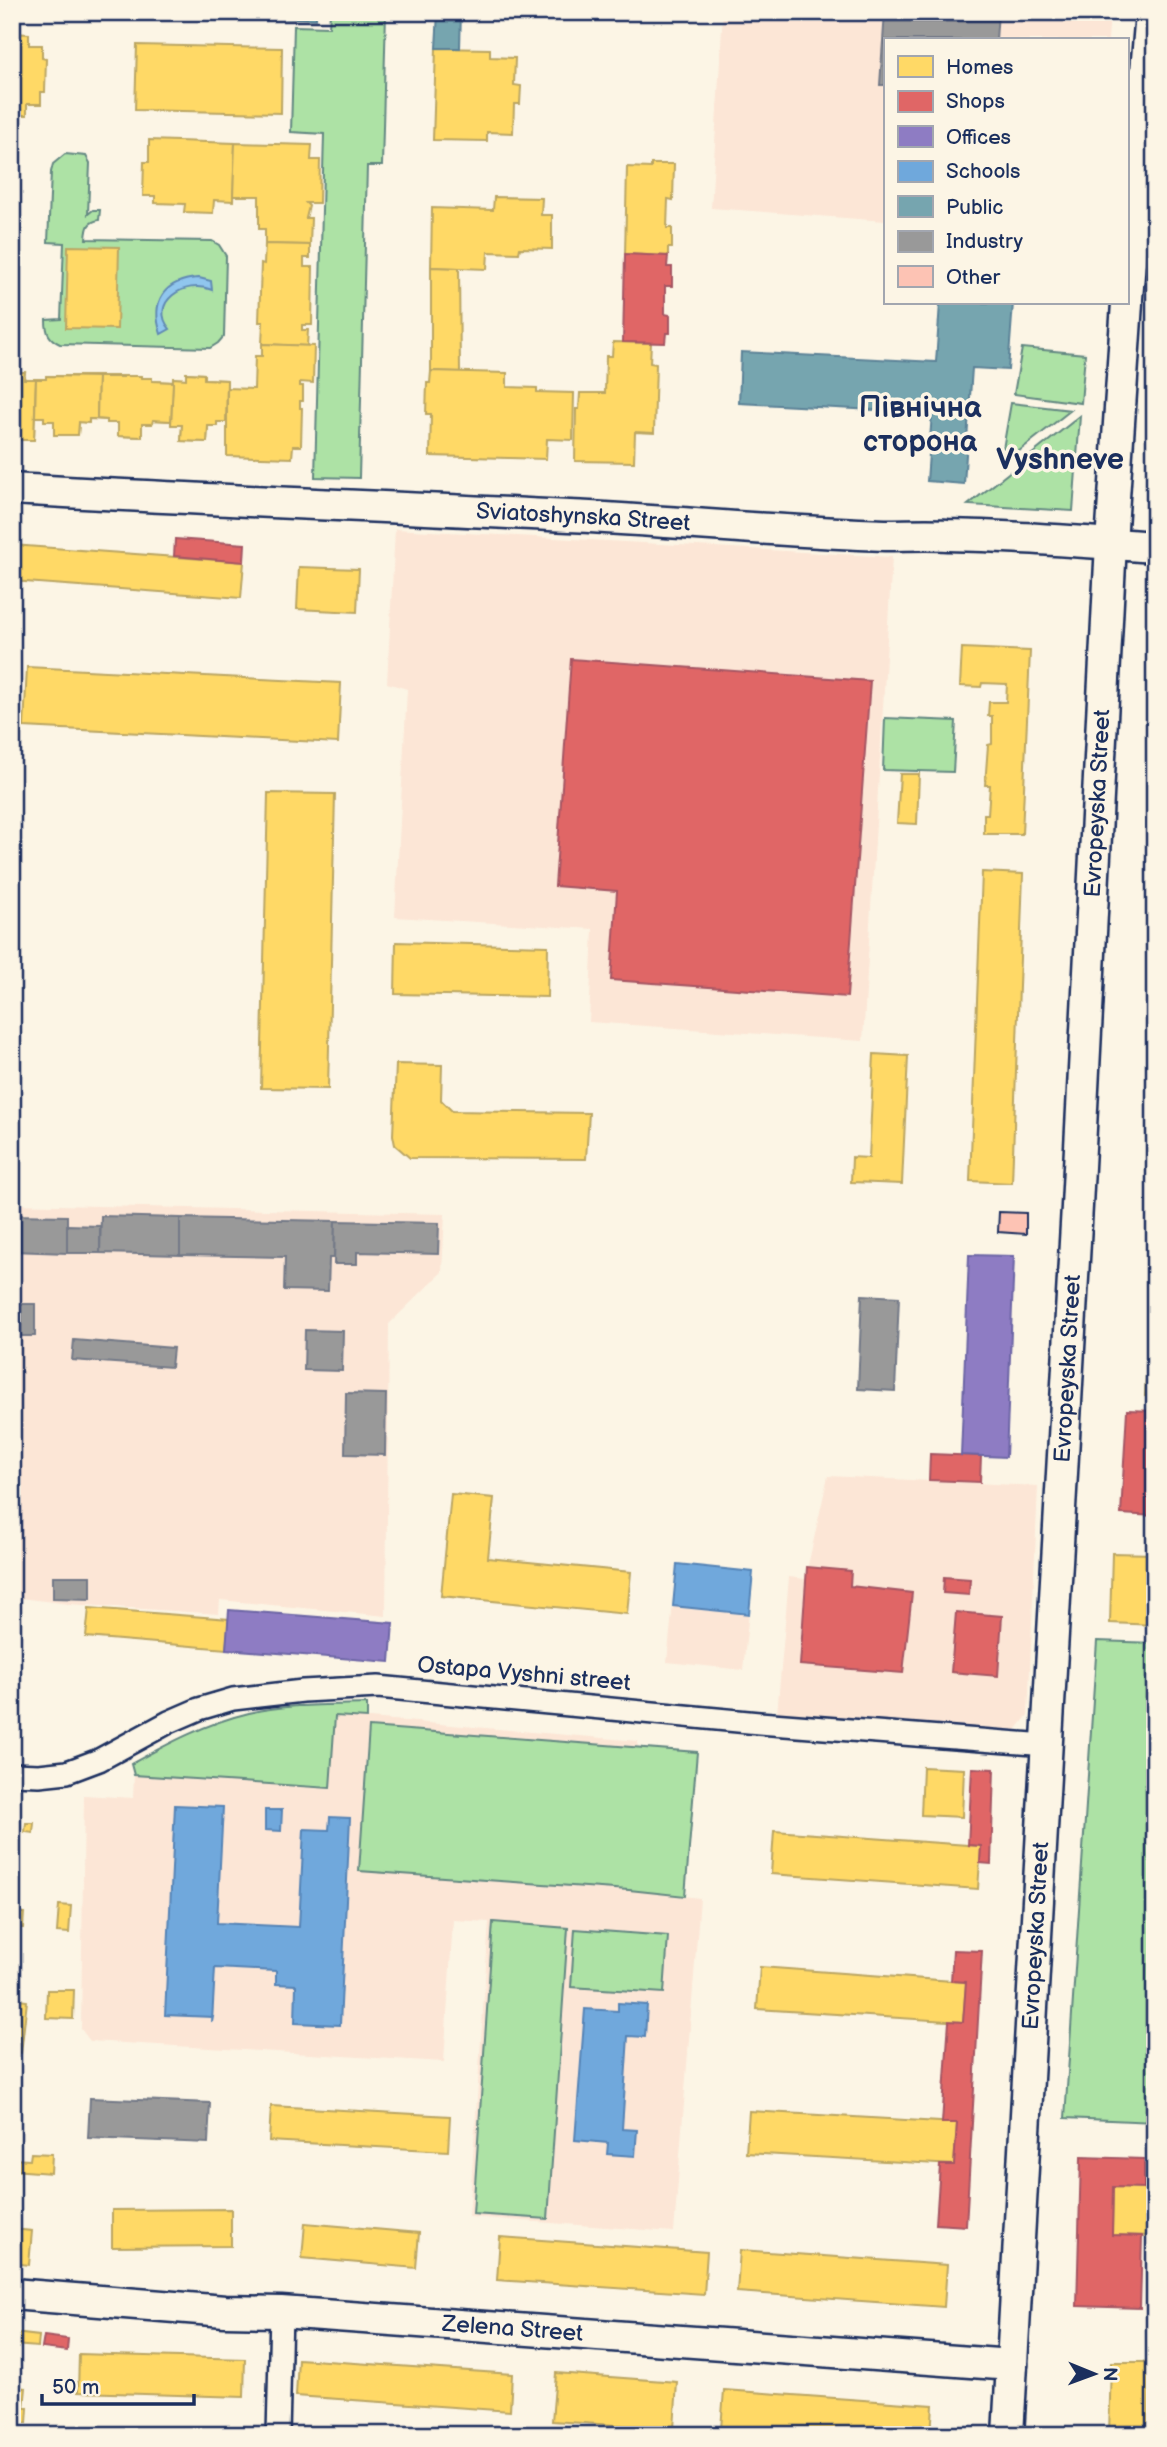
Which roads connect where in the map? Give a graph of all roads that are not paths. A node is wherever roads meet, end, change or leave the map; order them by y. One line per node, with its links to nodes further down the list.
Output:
1 (1151, 12): 2 (street, Evropeyska Street)
2 (1128, 289)
3 (1127, 304): 5 (street, Evropeyska Street)
4 (12, 489): 5 (street, Sviatoshynska Street)
5 (1111, 543): 6 (street, Sviatoshynska Street); 7 (street, Evropeyska Street)
6 (1155, 547)
7 (1046, 1745): 8 (street, Ostapa Vyshni street); 11 (street, Evropeyska Street)
8 (12, 1774)
9 (12, 2294): 10 (street, Zelena Street)
10 (281, 2312): 11 (street, Zelena Street); 12 (street)
11 (1012, 2365): 13 (street, Evropeyska Street)
12 (278, 2435)
13 (1008, 2435)

